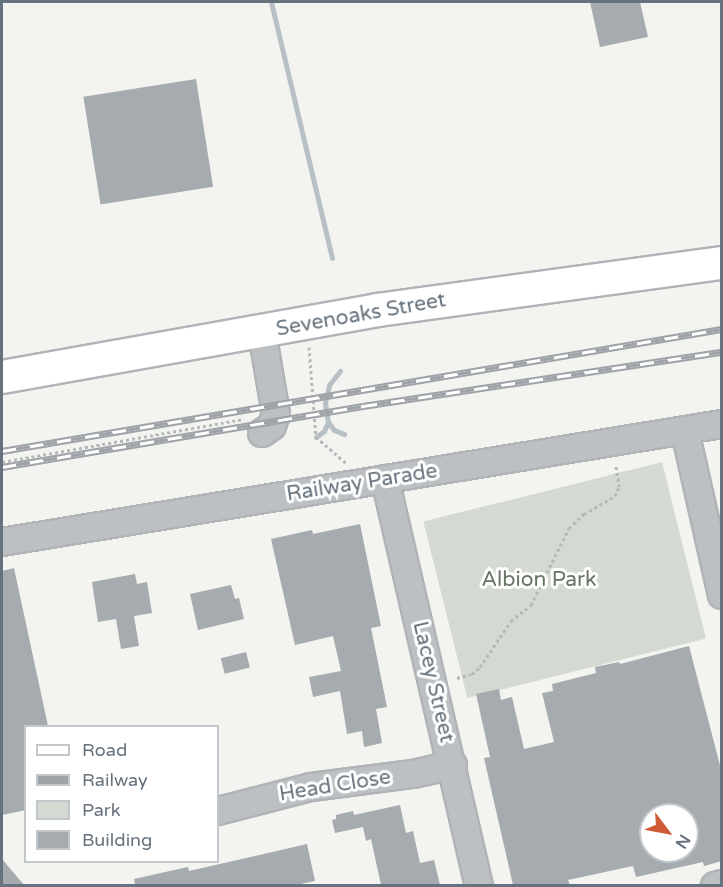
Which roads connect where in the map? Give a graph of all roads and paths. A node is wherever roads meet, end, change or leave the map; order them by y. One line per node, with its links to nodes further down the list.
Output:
1 (722, 263): 2 (main road, Sevenoaks Street)
2 (262, 332): 4 (main road, Sevenoaks Street); 5 (street)
3 (309, 347): 9 (path)
4 (2, 377)
5 (269, 424): 8 (path)
6 (722, 424): 7 (street, Railway Parade)
7 (685, 431): 11 (street, Railway Parade); 13 (street)
8 (2, 462)
9 (347, 464)
10 (615, 466): 14 (path)
11 (385, 480): 12 (street, Railway Parade); 15 (street, Lacey Street)
12 (2, 542)
13 (722, 595)
14 (457, 678)
15 (453, 765): 16 (street, Head Close); 18 (street, Lacey Street)
16 (219, 810)
17 (722, 884): 19 (street)
18 (479, 885)
19 (715, 885)

